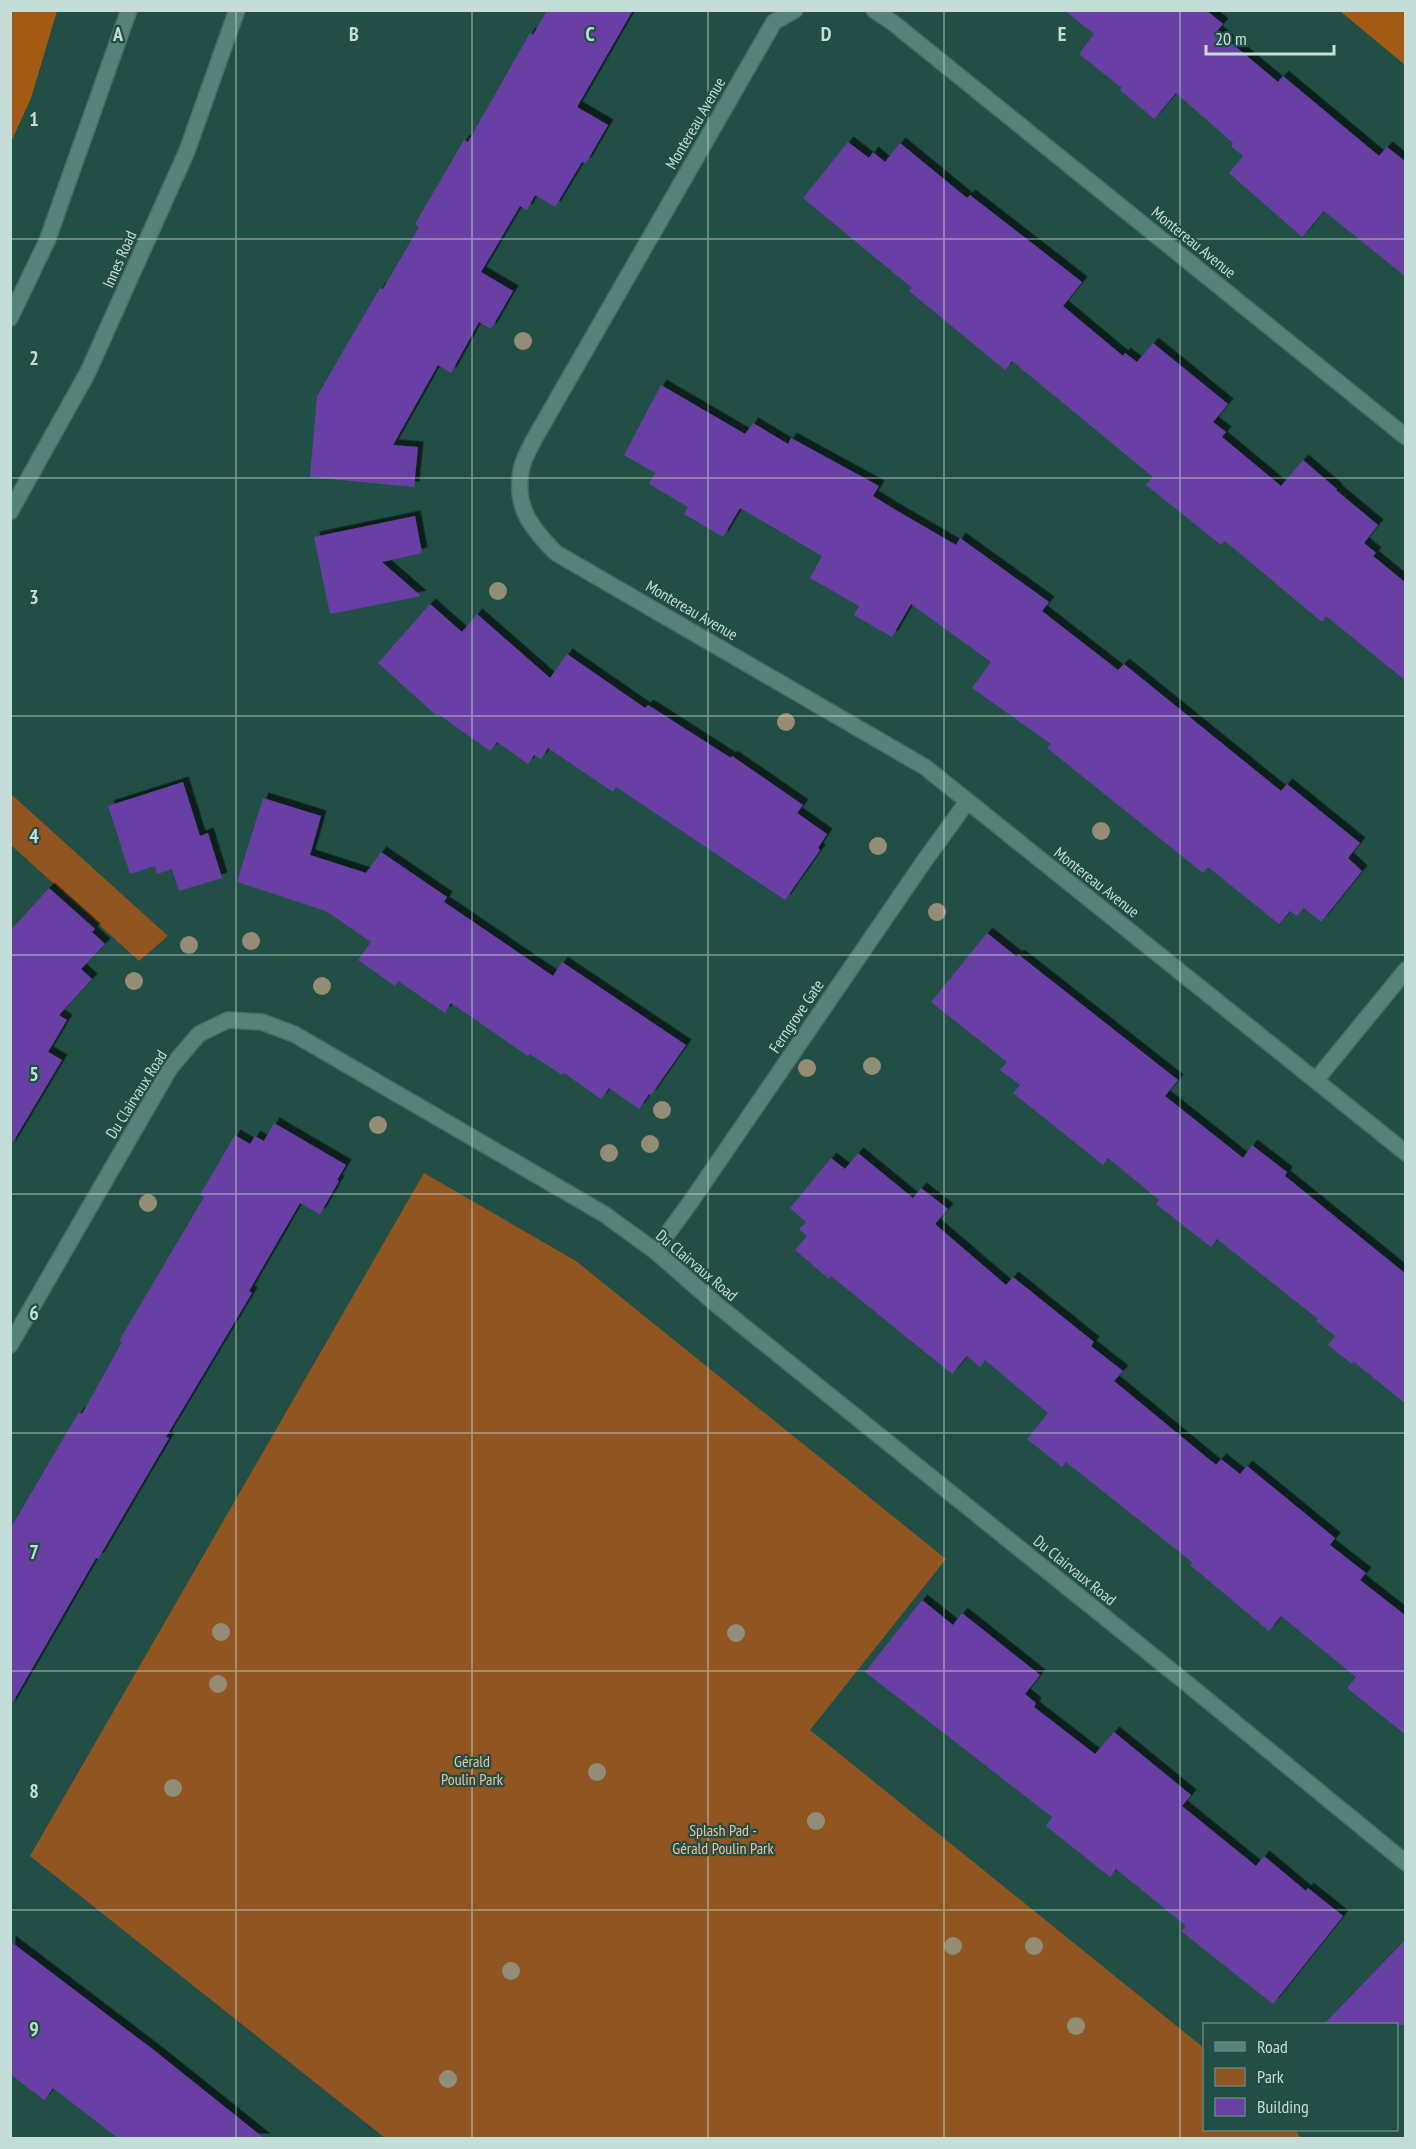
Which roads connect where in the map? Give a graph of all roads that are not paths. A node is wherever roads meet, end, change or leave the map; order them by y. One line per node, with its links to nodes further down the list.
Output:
1 (129, 10): 5 (street)
2 (237, 10): 7 (street, Innes Road)
3 (795, 10): 8 (street, Montereau Avenue)
4 (874, 10): 6 (street, Montereau Avenue)
5 (10, 318)
6 (1406, 437)
7 (10, 512)
8 (967, 802): 10 (street, Montereau Avenue); 12 (street, Ferngrove Gate)
9 (1406, 970): 10 (street)
10 (1316, 1080): 11 (street, Montereau Avenue)
11 (1406, 1153)
12 (656, 1251): 13 (street, Du Clairvaux Road); 14 (street, Du Clairvaux Road)
13 (10, 1345)
14 (1406, 1863)

